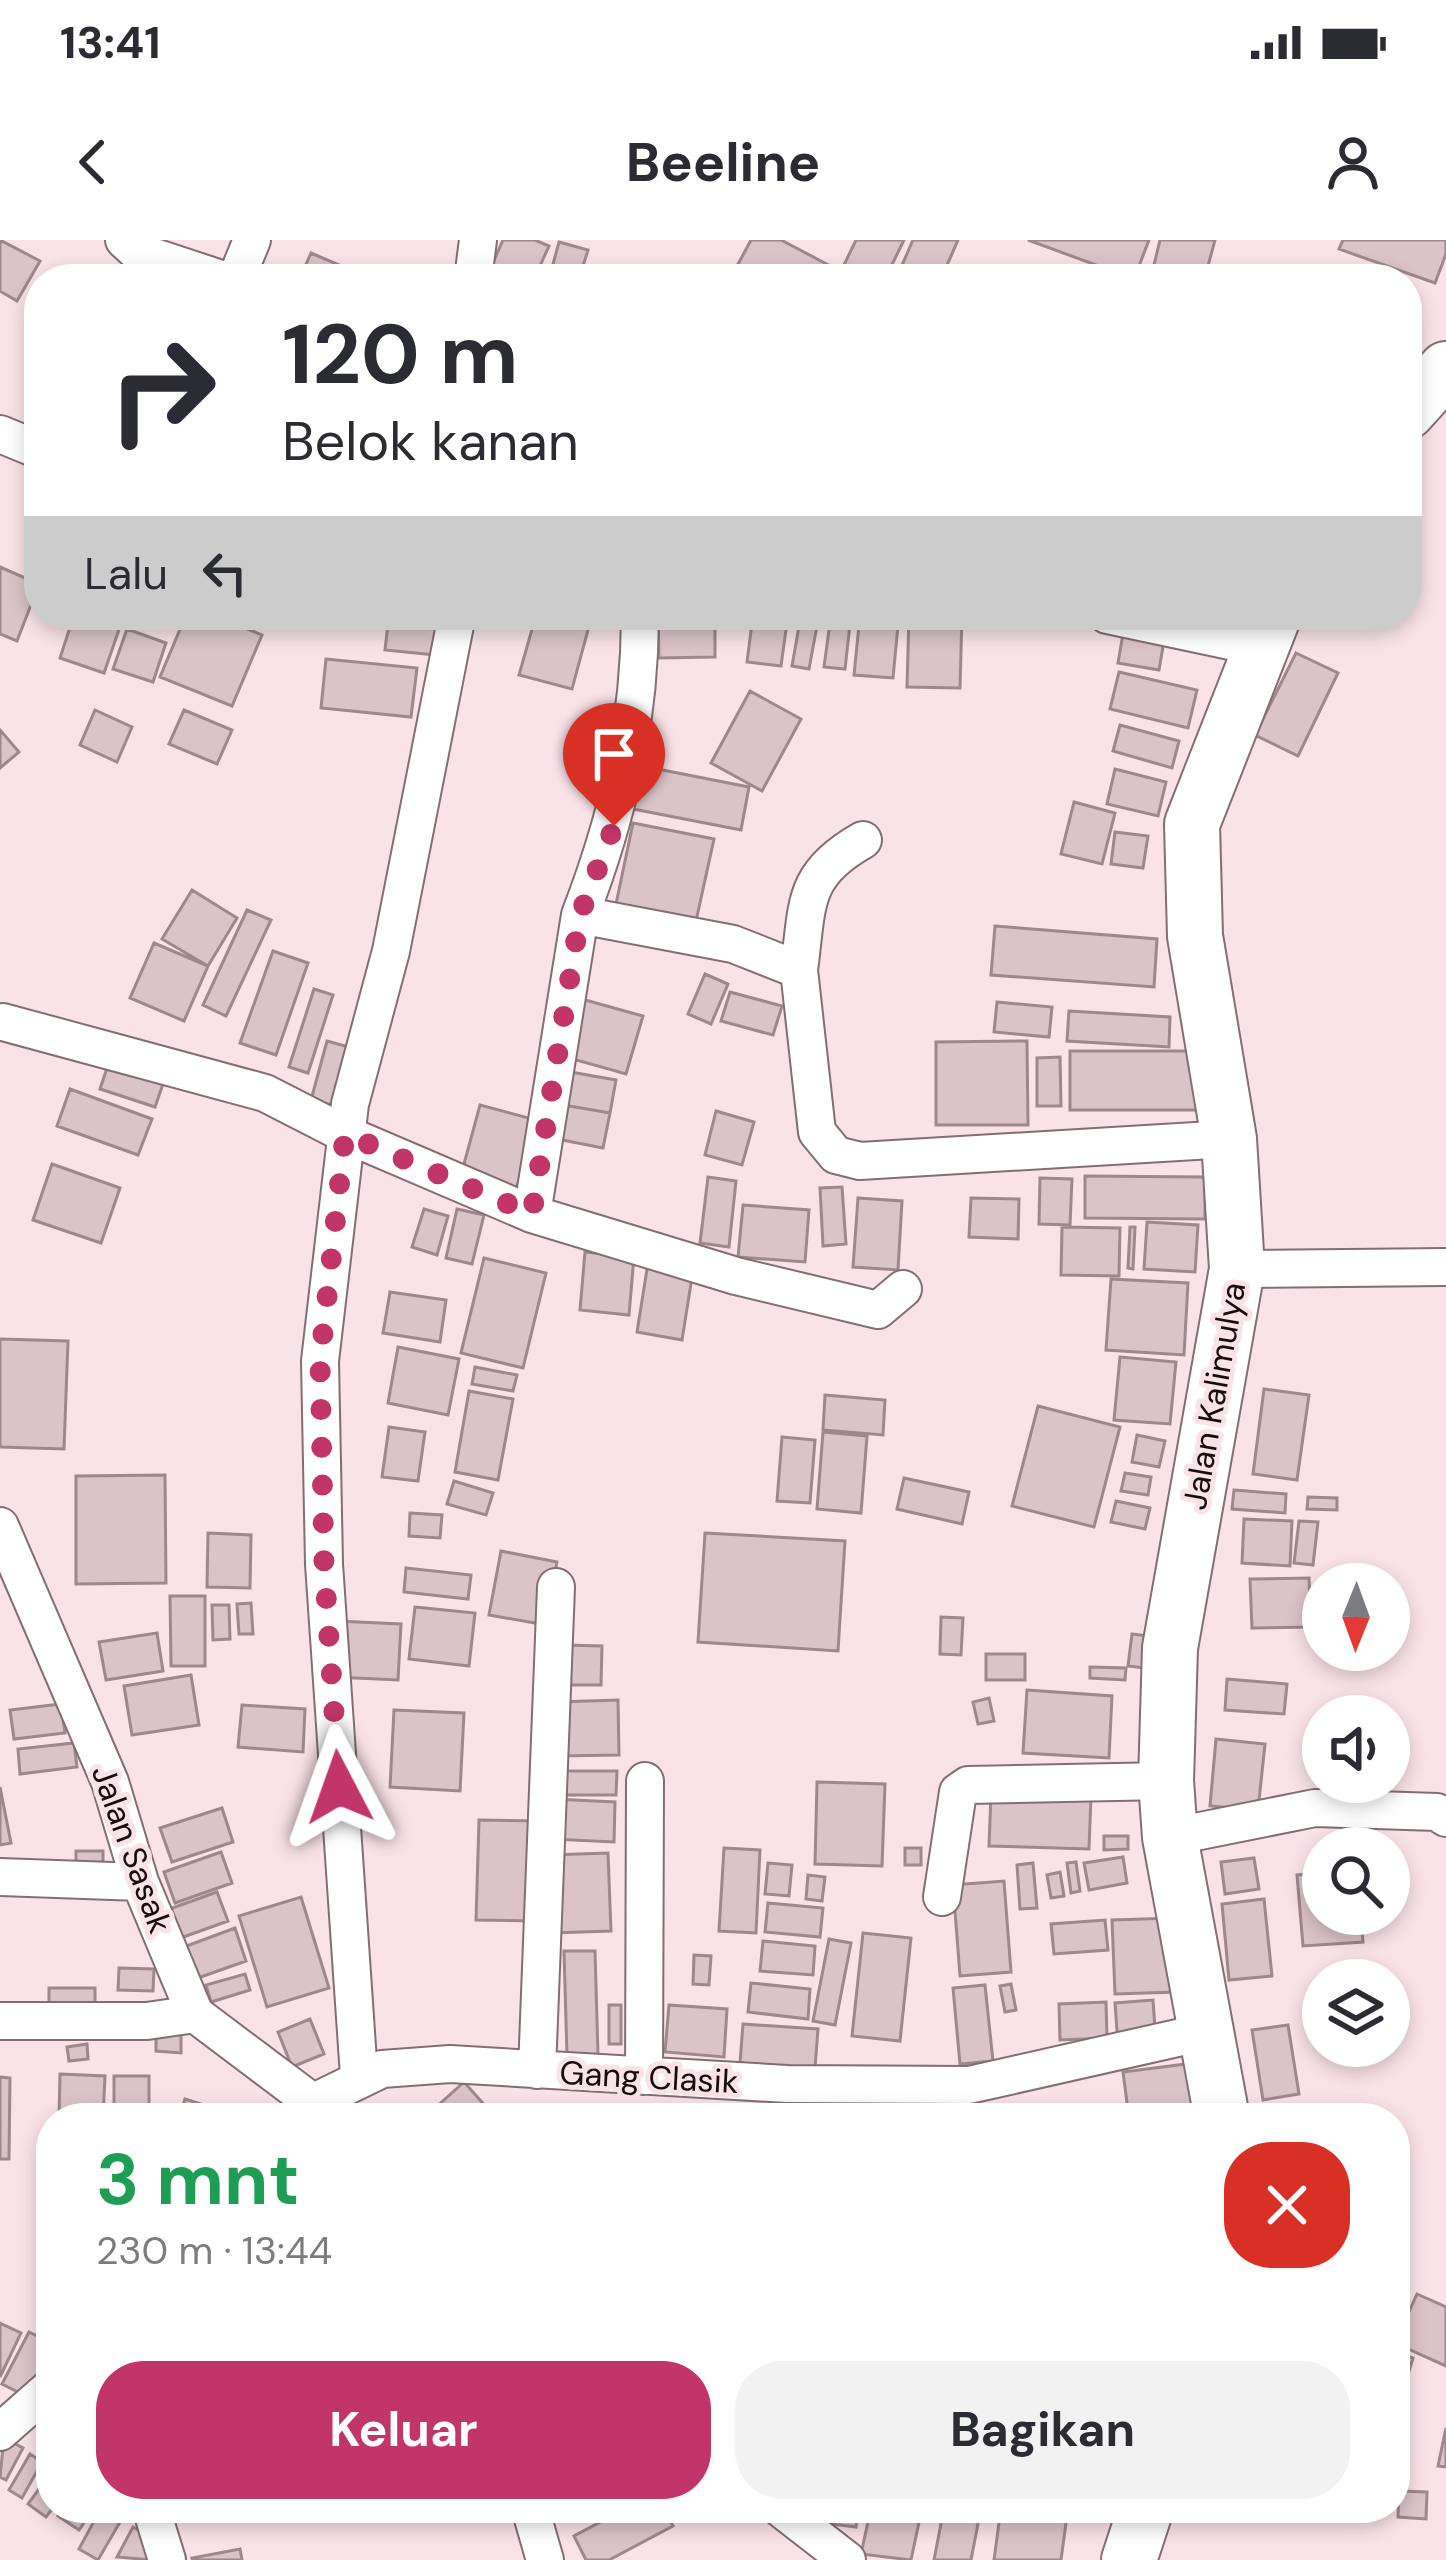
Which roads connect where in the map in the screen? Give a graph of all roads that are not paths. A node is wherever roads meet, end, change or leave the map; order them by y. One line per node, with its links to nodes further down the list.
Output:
1 (124, 240): 2 (street)
2 (175, 264)
3 (1446, 369): 4 (street)
4 (1422, 395)
5 (455, 630): 12 (street)
6 (639, 630): 9 (street)
7 (1266, 631): 13 (street, Jalan Kalimulya)
8 (863, 840): 10 (street)
9 (580, 915): 10 (street); 14 (street)
10 (799, 970): 13 (street)
11 (1, 1024): 12 (street)
12 (345, 1134): 14 (street); 31 (street)
13 (1229, 1139): 16 (street, Jalan Kalimulya)
14 (532, 1214): 17 (street)
15 (1446, 1267): 16 (street)
16 (1237, 1268): 21 (street, Jalan Kalimulya)
17 (903, 1289)
18 (0, 1527): 25 (street, Jalan Sasak)
19 (556, 1587): 30 (street)
20 (646, 1780): 32 (street)
21 (1166, 1781): 23 (street, Jalan Kalimulya); 26 (street)
22 (1446, 1818): 23 (street)
23 (1170, 1837): 29 (street, Jalan Kalimulya)
24 (0, 1877): 25 (street)
25 (140, 1882): 27 (street, Jalan Sasak)
26 (942, 1897)
27 (195, 2014): 28 (street); 33 (street)
28 (0, 2021)
29 (1204, 2032): 32 (street, Gang Clasik); 35 (street, Jalan Kalimulya)
30 (537, 2070): 31 (street, Gang Clasik); 32 (street, Gang Clasik)
31 (359, 2076): 34 (street, Gang Clasik)
32 (644, 2076)
33 (303, 2103)
34 (327, 2103)
35 (1219, 2103)
36 (156, 2523): 40 (street)
37 (534, 2523): 41 (street)
38 (800, 2523): 42 (street)
39 (1141, 2523): 43 (street)
40 (167, 2560)
41 (545, 2560)
42 (848, 2560)
43 (1130, 2560)

